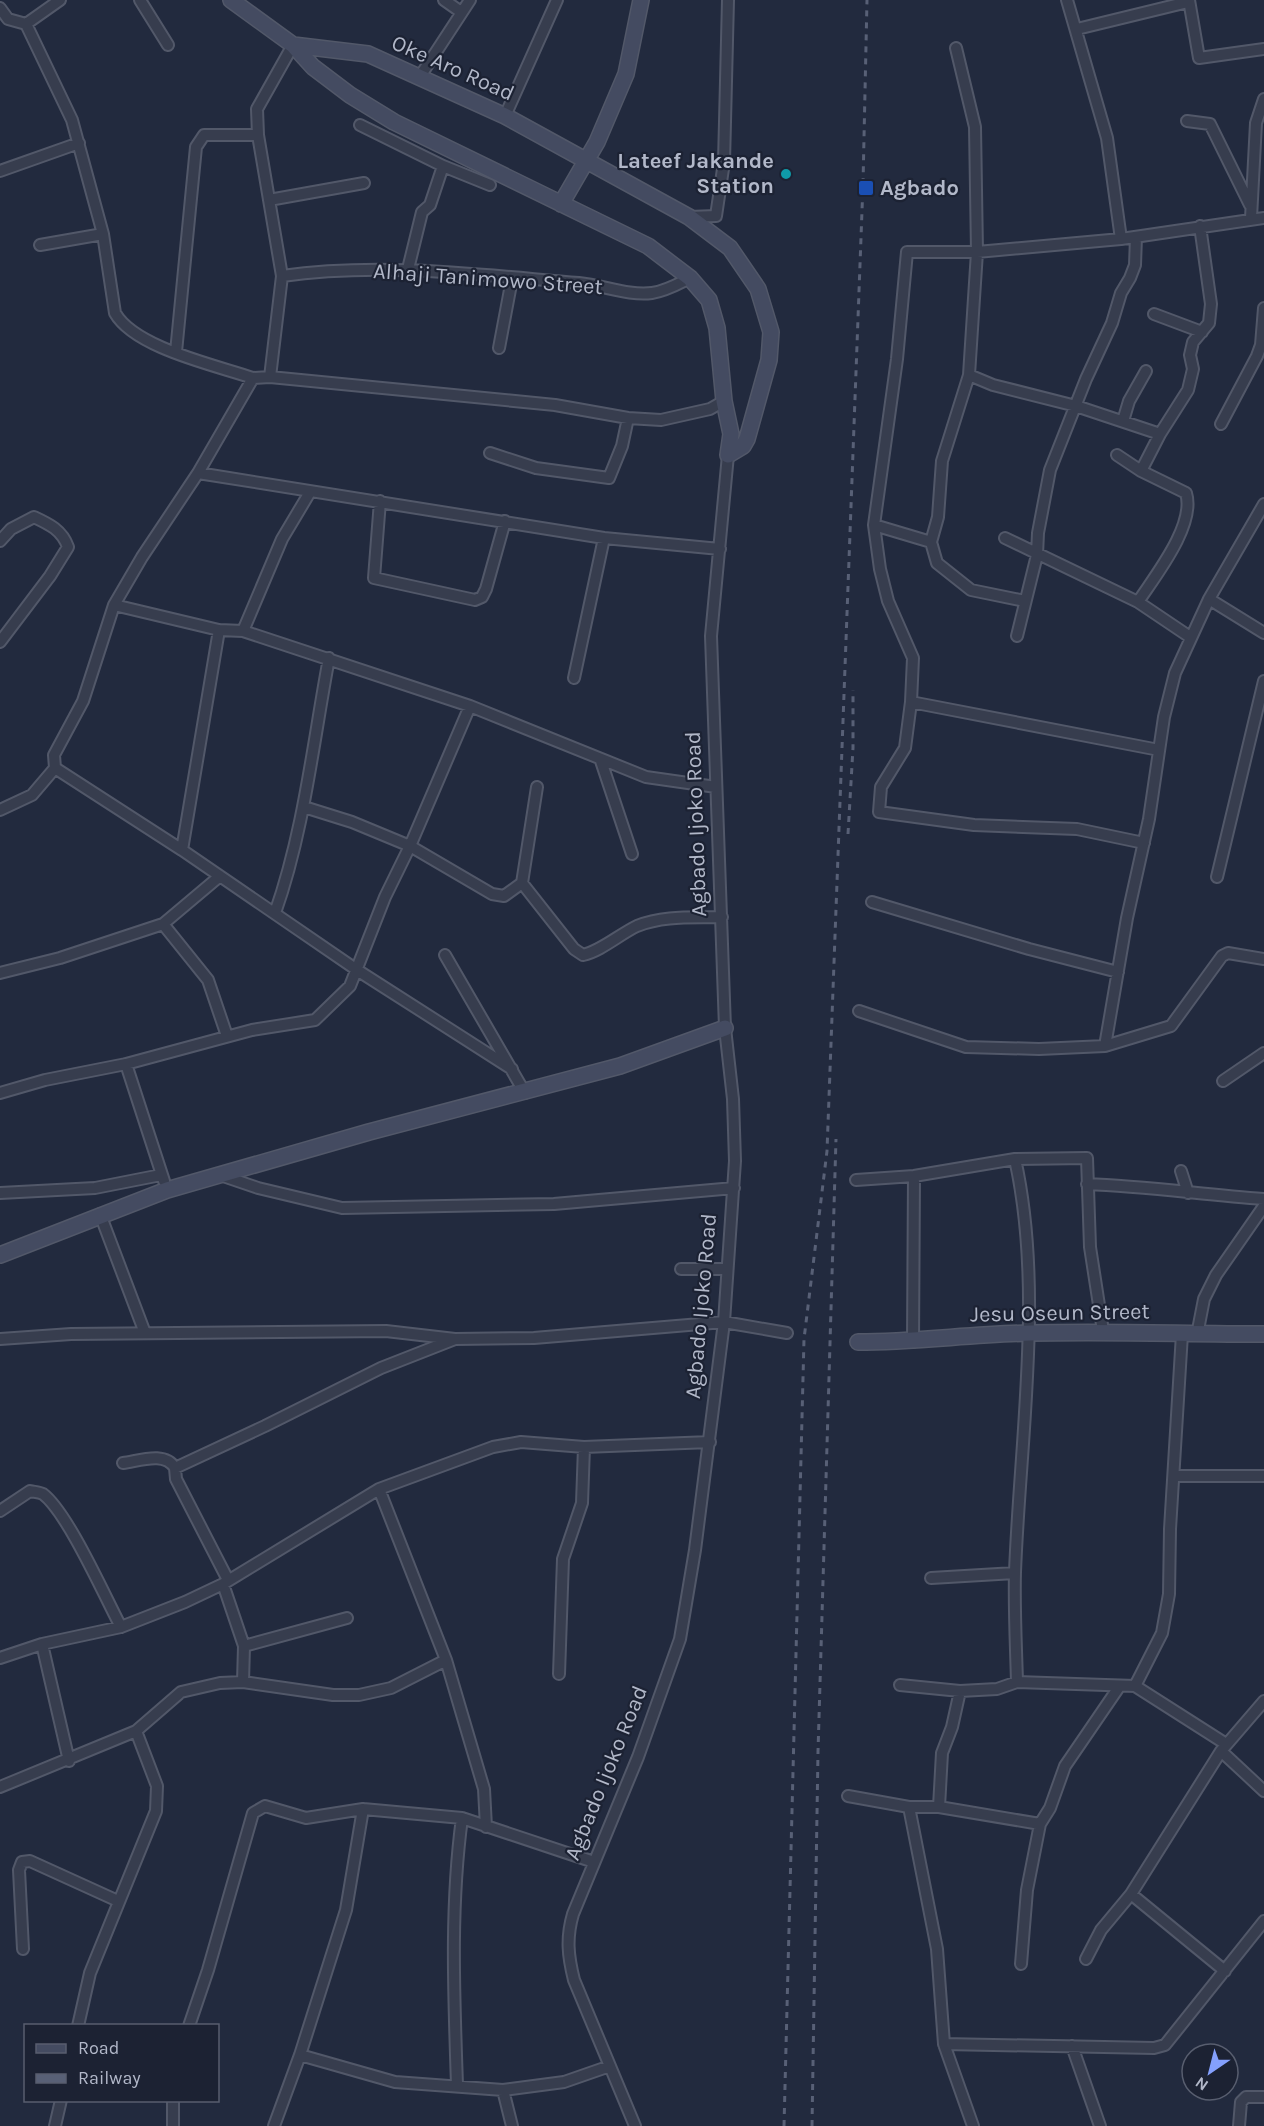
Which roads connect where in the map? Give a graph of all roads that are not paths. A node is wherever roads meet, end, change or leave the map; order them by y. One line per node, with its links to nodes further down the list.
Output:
1 (60, 0): 13 (street)
2 (140, 0): 15 (street)
3 (231, 0): 16 (main road, Oke Aro Road)
4 (444, 0): 12 (street)
5 (470, 0): 12 (street)
6 (557, 0): 21 (street)
7 (641, 0): 26 (main road)
8 (728, 0): 34 (street)
9 (1067, 0): 14 (street)
10 (1188, 0): 14 (street); 18 (street)
11 (0, 8): 13 (street)
12 (461, 12): 19 (street)
13 (26, 24): 25 (street)
14 (1077, 29): 40 (street)
15 (168, 45)
16 (293, 45): 19 (main road, Oke Aro Road); 24 (street); 32 (main road, Oke Aro Road)
17 (956, 48): 42 (street)
18 (1264, 49)
19 (419, 78): 21 (main road, Oke Aro Road)
20 (1264, 99): 33 (street)
21 (505, 116): 26 (main road, Oke Aro Road)
22 (1186, 121): 33 (street)
23 (360, 125): 27 (street)
24 (258, 135): 31 (street); 51 (street)
25 (79, 143): 28 (street); 38 (street)
26 (587, 159): 32 (main road); 34 (main road)
27 (443, 166): 30 (street); 43 (street)
28 (0, 171)
29 (364, 183): 31 (street)
30 (490, 185)
31 (269, 200): 44 (street)
32 (561, 204): 45 (main road, Agbado Ijoko Road)
33 (1250, 205): 35 (street)
34 (689, 217): 63 (main road)
35 (1251, 218): 36 (street); 37 (street)
36 (1264, 218)
37 (1200, 226): 39 (street); 49 (street)
38 (103, 234): 41 (street); 51 (street)
39 (1137, 237): 40 (street); 57 (street)
40 (1121, 239): 42 (street)
41 (40, 245)
42 (977, 252): 53 (street); 71 (street)
43 (408, 269): 44 (street, Alhaji Tanimowo Street); 46 (street, Alhaji Tanimowo Street)
44 (282, 276): 54 (street)
45 (690, 278): 46 (street, Alhaji Tanimowo Street); 56 (main road, Agbado Ijoko Road)
46 (512, 279): 50 (street)
47 (1264, 308): 60 (street)
48 (1154, 314): 49 (street)
49 (1202, 332): 61 (street)
50 (498, 348)
51 (176, 352): 55 (street)
52 (1146, 371): 59 (street)
53 (969, 375): 57 (street); 75 (street)
54 (270, 377): 55 (street); 58 (street)
55 (253, 378): 66 (street)
56 (724, 401): 58 (street); 63 (main road, Agbado Ijoko Road)
57 (1076, 406): 59 (street); 77 (street)
58 (628, 418): 62 (street)
59 (1123, 421): 61 (street)
60 (1221, 424)
61 (1160, 434): 65 (street)
62 (490, 453)
63 (728, 455): 76 (street, Agbado Ijoko Road)
64 (1117, 455): 65 (street)
65 (1141, 471): 80 (street)
66 (198, 473): 67 (street); 81 (street)
67 (310, 492): 68 (street); 83 (street)
68 (380, 501): 70 (street); 70 (street)
69 (1264, 504): 78 (street)
70 (505, 521): 72 (street)
71 (874, 525): 75 (street); 91 (street)
72 (604, 538): 76 (street); 89 (street)
73 (1005, 538): 77 (street)
74 (0, 541): 87 (street)
75 (931, 542): 79 (street)
76 (720, 549): 96 (street, Agbado Ijoko Road)
77 (1037, 555): 79 (street); 80 (street)
78 (1209, 599): 84 (street); 86 (street)
79 (1025, 601): 85 (street)
80 (1138, 603): 86 (street)
81 (114, 605): 82 (street); 95 (street)
82 (219, 630): 83 (street); 102 (street)
83 (243, 631): 88 (street)
84 (1264, 633)
85 (1017, 636)
86 (1190, 637): 93 (street)
87 (0, 642)
88 (329, 658): 92 (street); 98 (street)
89 (574, 678)
90 (1264, 681): 105 (street)
91 (911, 702): 93 (street); 100 (street)
92 (471, 706): 94 (street); 101 (street)
93 (1159, 750): 100 (street)
94 (601, 761): 96 (street); 103 (street)
95 (55, 768): 99 (street); 102 (street)
96 (716, 787): 109 (street, Agbado Ijoko Road)
97 (537, 788): 106 (street)
98 (304, 807): 101 (street); 108 (street)
99 (0, 810)
100 (1144, 843): 114 (street)
101 (410, 846): 106 (street); 113 (street)
102 (182, 850): 104 (street)
103 (632, 854)
104 (220, 876): 108 (street); 110 (street)
105 (1216, 877)
106 (522, 883): 109 (street)
107 (872, 902): 114 (street)
108 (275, 913): 113 (street)
109 (722, 917): 117 (street, Agbado Ijoko Road)
110 (163, 924): 115 (street); 118 (street)
111 (445, 955): 122 (street)
112 (1264, 959): 119 (street)
113 (357, 970): 118 (street); 122 (street)
114 (1118, 972): 119 (street)
115 (0, 974)
116 (859, 1011): 119 (street)
117 (725, 1028): 125 (main road); 133 (street, Agbado Ijoko Road)
118 (227, 1036): 121 (street)
119 (1104, 1046)
120 (1264, 1053): 123 (street)
121 (126, 1064): 124 (street); 128 (street)
122 (512, 1069): 125 (street)
123 (1223, 1081)
124 (0, 1093)
125 (525, 1093): 129 (main road)
126 (1015, 1158): 130 (street); 132 (street); 147 (street)
127 (1181, 1171): 136 (street)
128 (161, 1175): 134 (street); 135 (street)
129 (218, 1175): 133 (street); 134 (main road)
130 (914, 1176): 131 (street); 153 (street)
131 (856, 1180)
132 (1087, 1184): 136 (street); 144 (street)
133 (734, 1188): 142 (street, Agbado Ijoko Road)
134 (167, 1190): 139 (main road)
135 (0, 1193)
136 (1188, 1193): 137 (street)
137 (1264, 1199)
138 (1264, 1206): 148 (street)
139 (100, 1214): 140 (main road); 145 (street)
140 (0, 1255)
141 (681, 1269): 142 (street)
142 (727, 1269): 143 (street, Agbado Ijoko Road)
143 (724, 1322): 146 (street); 151 (street); 154 (street, Agbado Ijoko Road)
144 (1103, 1331): 147 (main road, Jesu Oseun Street); 148 (main road, Jesu Oseun Street)
145 (145, 1333): 150 (street); 151 (street)
146 (786, 1333)
147 (1027, 1333): 153 (main road, Jesu Oseun Street); 162 (street)
148 (1190, 1334): 149 (main road, Jesu Oseun Street); 158 (street)
149 (1264, 1334)
150 (0, 1339)
151 (456, 1339): 157 (street)
152 (858, 1342): 153 (main road, Jesu Oseun Street)
153 (913, 1342)
154 (710, 1442): 155 (street); 191 (street, Agbado Ijoko Road)
155 (584, 1447): 160 (street); 171 (street)
156 (123, 1463): 157 (street)
157 (175, 1468): 164 (street)
158 (1174, 1476): 159 (street); 175 (street)
159 (1264, 1476)
160 (379, 1489): 164 (street); 170 (street)
161 (0, 1511): 166 (street)
162 (1015, 1573): 163 (street); 173 (street)
163 (931, 1578)
164 (225, 1582): 166 (street); 168 (street)
165 (347, 1618): 168 (street)
166 (121, 1628): 167 (street)
167 (42, 1644): 169 (street); 181 (street)
168 (244, 1646): 172 (street)
169 (0, 1658)
170 (446, 1660): 172 (street); 190 (street)
171 (559, 1674)
172 (243, 1682): 179 (street)
173 (1017, 1682): 176 (street); 177 (street)
174 (900, 1685): 177 (street)
175 (1136, 1686): 176 (street); 180 (street)
176 (1119, 1687): 189 (street)
177 (960, 1691): 186 (street)
178 (1264, 1701): 180 (street)
179 (136, 1731): 181 (street); 193 (street)
180 (1224, 1747): 183 (street); 192 (street)
181 (69, 1761): 182 (street)
182 (0, 1787)
183 (1264, 1791)
184 (848, 1796): 185 (street)
185 (909, 1807): 186 (street); 201 (street)
186 (939, 1807): 189 (street)
187 (363, 1809): 188 (street); 200 (street); 203 (street)
188 (462, 1818): 190 (street); 205 (street)
189 (1040, 1824): 197 (street)
190 (486, 1827): 191 (street)
191 (594, 1863): 204 (street, Agbado Ijoko Road)
192 (1131, 1894): 196 (street); 198 (street)
193 (118, 1901): 195 (street); 199 (street)
194 (1264, 1922): 198 (street)
195 (23, 1949)
196 (1086, 1959)
197 (1021, 1964)
198 (1225, 1971): 202 (street)
199 (78, 2024)
200 (189, 2024)
201 (944, 2044): 202 (street); 215 (street)
202 (1072, 2046): 216 (street)
203 (300, 2055): 205 (street); 212 (street)
204 (610, 2066): 206 (street); 214 (street, Agbado Ijoko Road)
205 (457, 2085): 206 (street)
206 (503, 2090): 213 (street)
207 (1263, 2095): 217 (street)
208 (62, 2102): 210 (street)
209 (173, 2102): 211 (street)
210 (56, 2126)
211 (173, 2126)
212 (274, 2126)
213 (512, 2126)
214 (635, 2126)
215 (973, 2126)
216 (1100, 2126)
217 (1239, 2126)

